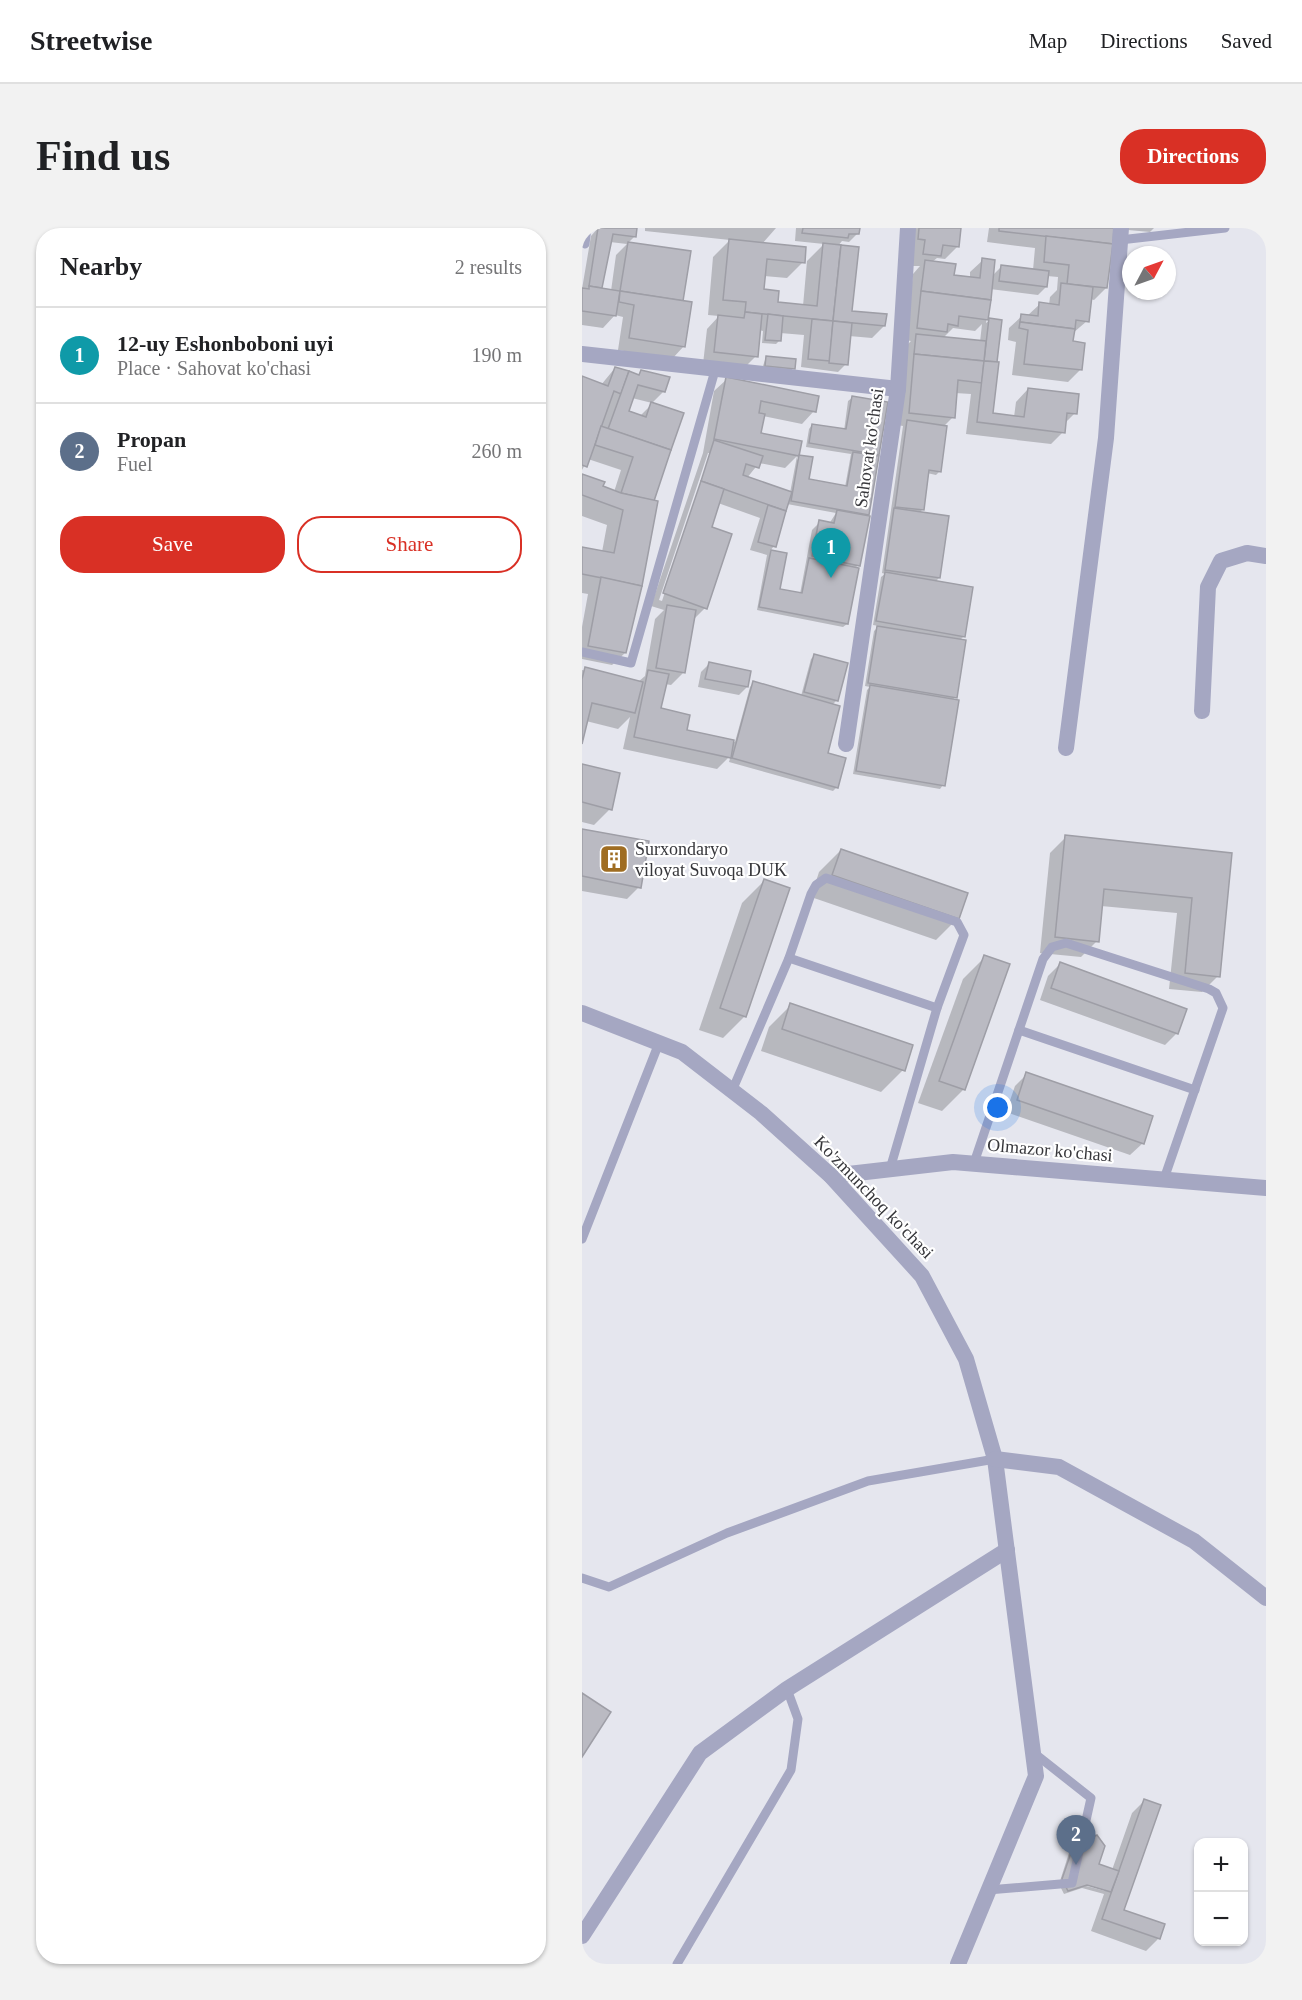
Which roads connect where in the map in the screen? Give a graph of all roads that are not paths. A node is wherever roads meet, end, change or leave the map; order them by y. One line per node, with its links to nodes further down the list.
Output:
1 (587, 228): 5 (lane)
2 (908, 228): 8 (street, Sahovat ko'chasi)
3 (1225, 228): 4 (lane)
4 (1121, 234): 13 (street)
5 (585, 244)
6 (582, 354): 7 (street)
7 (716, 367): 8 (street); 10 (lane)
8 (898, 389): 12 (street, Sahovat ko'chasi)
9 (1266, 556): 11 (street)
10 (582, 652)
11 (1202, 711)
12 (846, 744)
13 (1066, 748)
14 (789, 958): 15 (lane); 15 (lane); 20 (lane)
15 (937, 1008): 22 (lane)
16 (582, 1013): 18 (street, Ko'zmunchoq ko'chasi)
17 (1019, 1030): 19 (lane); 19 (lane); 21 (lane)
18 (659, 1043): 20 (street, Ko'zmunchoq ko'chasi); 26 (lane)
19 (1195, 1090): 24 (lane)
20 (732, 1091): 23 (street, Ko'zmunchoq ko'chasi)
21 (974, 1163): 22 (street, Olmazor ko'chasi); 24 (street, Olmazor ko'chasi)
22 (890, 1169): 23 (street, Olmazor ko'chasi)
23 (831, 1176): 27 (street, Ko'zmunchoq ko'chasi)
24 (1164, 1179): 25 (street, Olmazor ko'chasi)
25 (1266, 1188)
26 (582, 1239)
27 (995, 1459): 28 (street, Ko'zmunchoq ko'chasi); 29 (lane); 30 (street)
28 (1007, 1550): 31 (street); 32 (street, Ko'zmunchoq ko'chasi)
29 (582, 1578)
30 (1266, 1598)
31 (787, 1689): 34 (street); 35 (lane)
32 (1034, 1753): 33 (street, Ko'zmunchoq ko'chasi); 33 (lane)
33 (988, 1890): 36 (street, Ko'zmunchoq ko'chasi)
34 (582, 1936)
35 (677, 1964)
36 (958, 1964)

